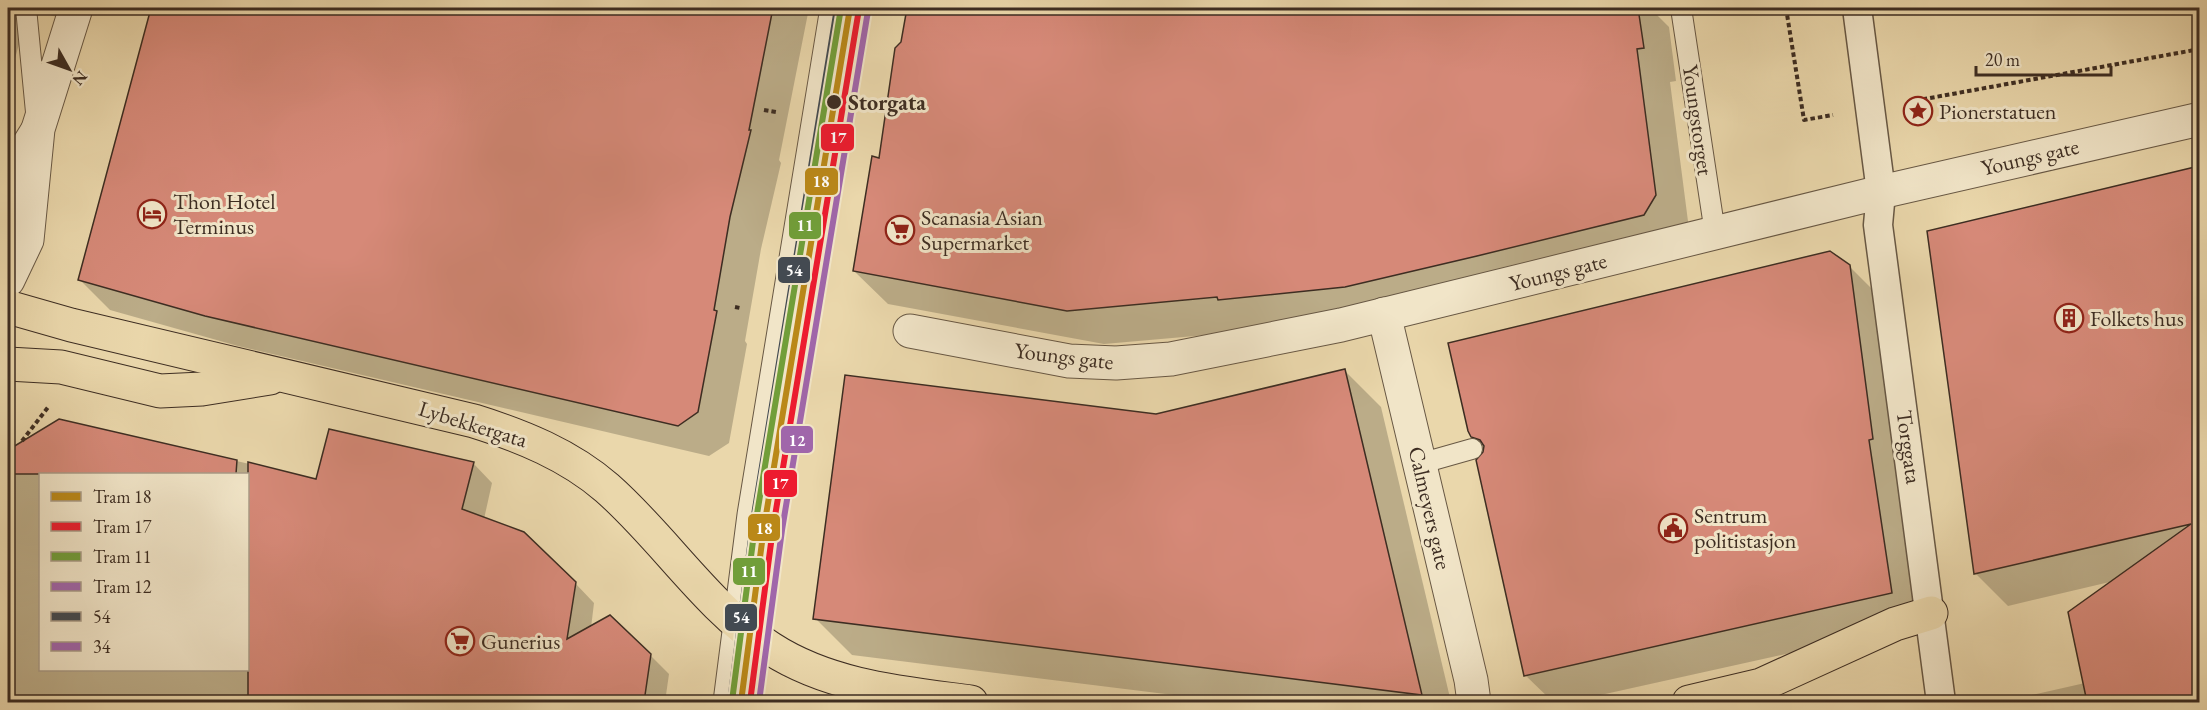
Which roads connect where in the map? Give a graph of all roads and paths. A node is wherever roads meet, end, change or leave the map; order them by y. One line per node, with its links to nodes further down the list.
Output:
1 (26, 8): 14 (lane)
2 (76, 8): 14 (street)
3 (837, 8): 29 (street)
4 (1681, 8): 17 (lane, Youngstorget)
5 (1786, 8): 10 (path)
6 (1857, 8): 10 (street)
7 (2184, 8): 8 (path)
8 (2199, 14)
9 (2199, 49): 10 (path)
10 (1870, 109): 16 (street)
11 (764, 110): 12 (path)
12 (776, 112)
13 (2199, 119): 16 (street, Youngs gate)
14 (38, 129): 15 (street); 18 (street)
15 (8, 178)
16 (1881, 192): 17 (street, Youngs gate); 28 (street, Torggata)
17 (1715, 233): 20 (street, Youngs gate)
18 (8, 280)
19 (8, 307): 23 (highway, Lybekkergata)
20 (1384, 314): 21 (street, Youngs gate); 27 (street, Calmeyers gate)
21 (910, 331)
22 (8, 363): 23 (highway, Lybekkergata)
23 (283, 375): 29 (highway, Lybekkergata)
24 (51, 404): 25 (path)
25 (22, 441)
26 (1472, 449): 27 (lane)
27 (1419, 465): 32 (street, Calmeyers gate)
28 (1931, 613): 33 (highway); 34 (street, Torggata)
29 (739, 624): 30 (street); 31 (highway, Lybekkergata)
30 (730, 702)
31 (971, 702)
32 (1474, 702)
33 (1689, 702)
34 (1941, 702)

